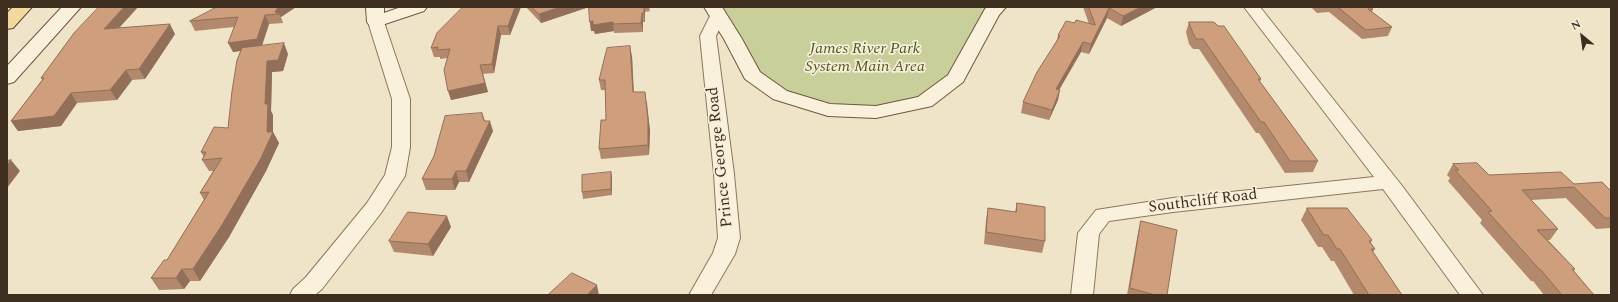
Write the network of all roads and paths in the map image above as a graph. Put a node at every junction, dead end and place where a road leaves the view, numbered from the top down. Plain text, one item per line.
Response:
1 (23, 7) edge
2 (72, 7) edge
3 (418, 7) edge
4 (997, 7) edge
5 (1252, 7) edge
6 (716, 11) edge
7 (376, 14) edge
8 (7, 24) edge
9 (7, 78) edge
10 (1388, 182) junction
11 (301, 295) edge
12 (700, 295) edge
13 (1082, 295) edge
14 (1472, 295) edge

1 - 8 main road
2 - 9 street
3 - 7 street
4 - 6 street
5 - 10 street
6 - 12 street, Prince George Road
7 - 11 street
10 - 13 street, Southcliff Road
10 - 14 street

